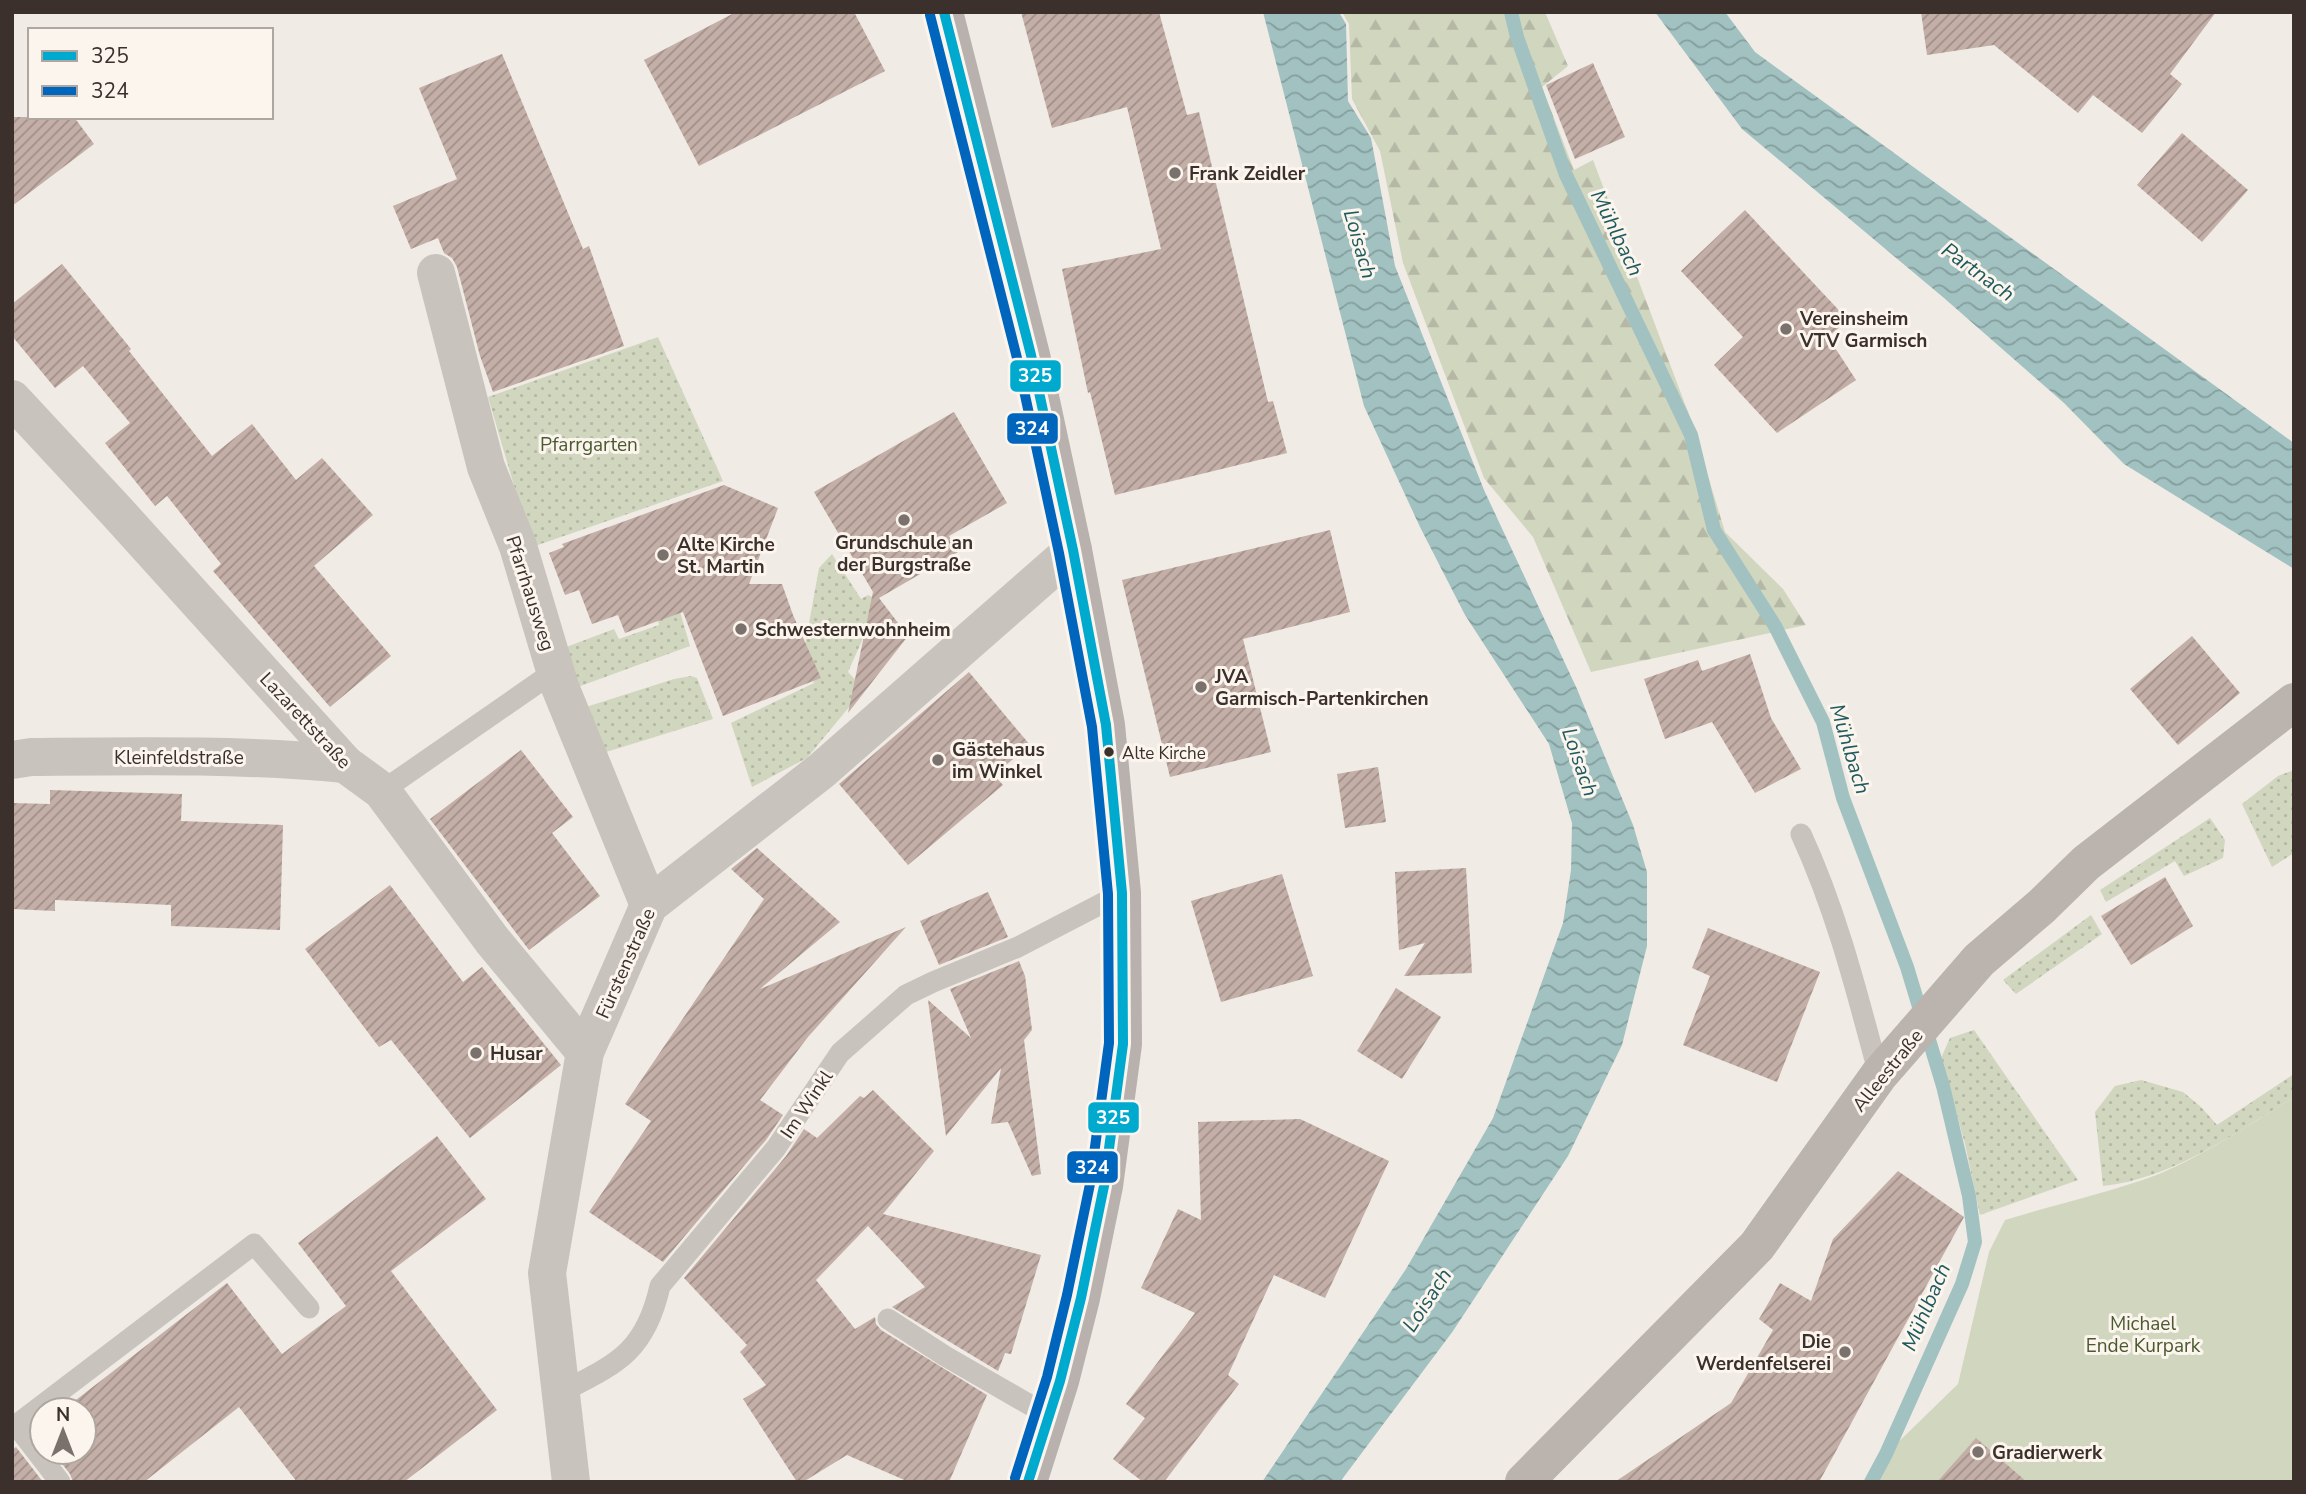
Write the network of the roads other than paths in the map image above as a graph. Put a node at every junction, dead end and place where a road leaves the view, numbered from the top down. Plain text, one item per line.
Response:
1 (944, 12) edge
2 (436, 273) dead end
3 (12, 399) edge
4 (1073, 550) junction
5 (555, 671) junction
6 (2294, 702) edge
7 (12, 760) edge
8 (345, 764) junction
9 (382, 791) junction
10 (1801, 834) dead end
11 (1122, 893) junction
12 (649, 905) junction
13 (585, 1052) junction
14 (1879, 1075) junction
15 (309, 1308) dead end
16 (888, 1319) dead end
17 (561, 1393) junction
18 (1049, 1416) junction
19 (569, 1481) edge
20 (60, 1482) edge
21 (1028, 1482) edge
22 (1524, 1482) edge

1 - 4 main road
2 - 5 street, Pfarrhausweg
3 - 8 street, Lazarettstraße
4 - 11 main road
4 - 12 street, Fürstenstraße
5 - 9 lane
5 - 12 street, Pfarrhausweg
6 - 14 street, Alleestraße
7 - 8 street, Kleinfeldstraße
8 - 9 street, Lazarettstraße
9 - 13 street, Lazarettstraße
10 - 14 lane
11 - 17 lane, Im Winkl
11 - 18 main road
12 - 13 street, Fürstenstraße
13 - 17 street, Fürstenstraße
14 - 22 street, Alleestraße
15 - 20 lane
16 - 18 lane
17 - 19 street, Fürstenstraße
18 - 21 main road

